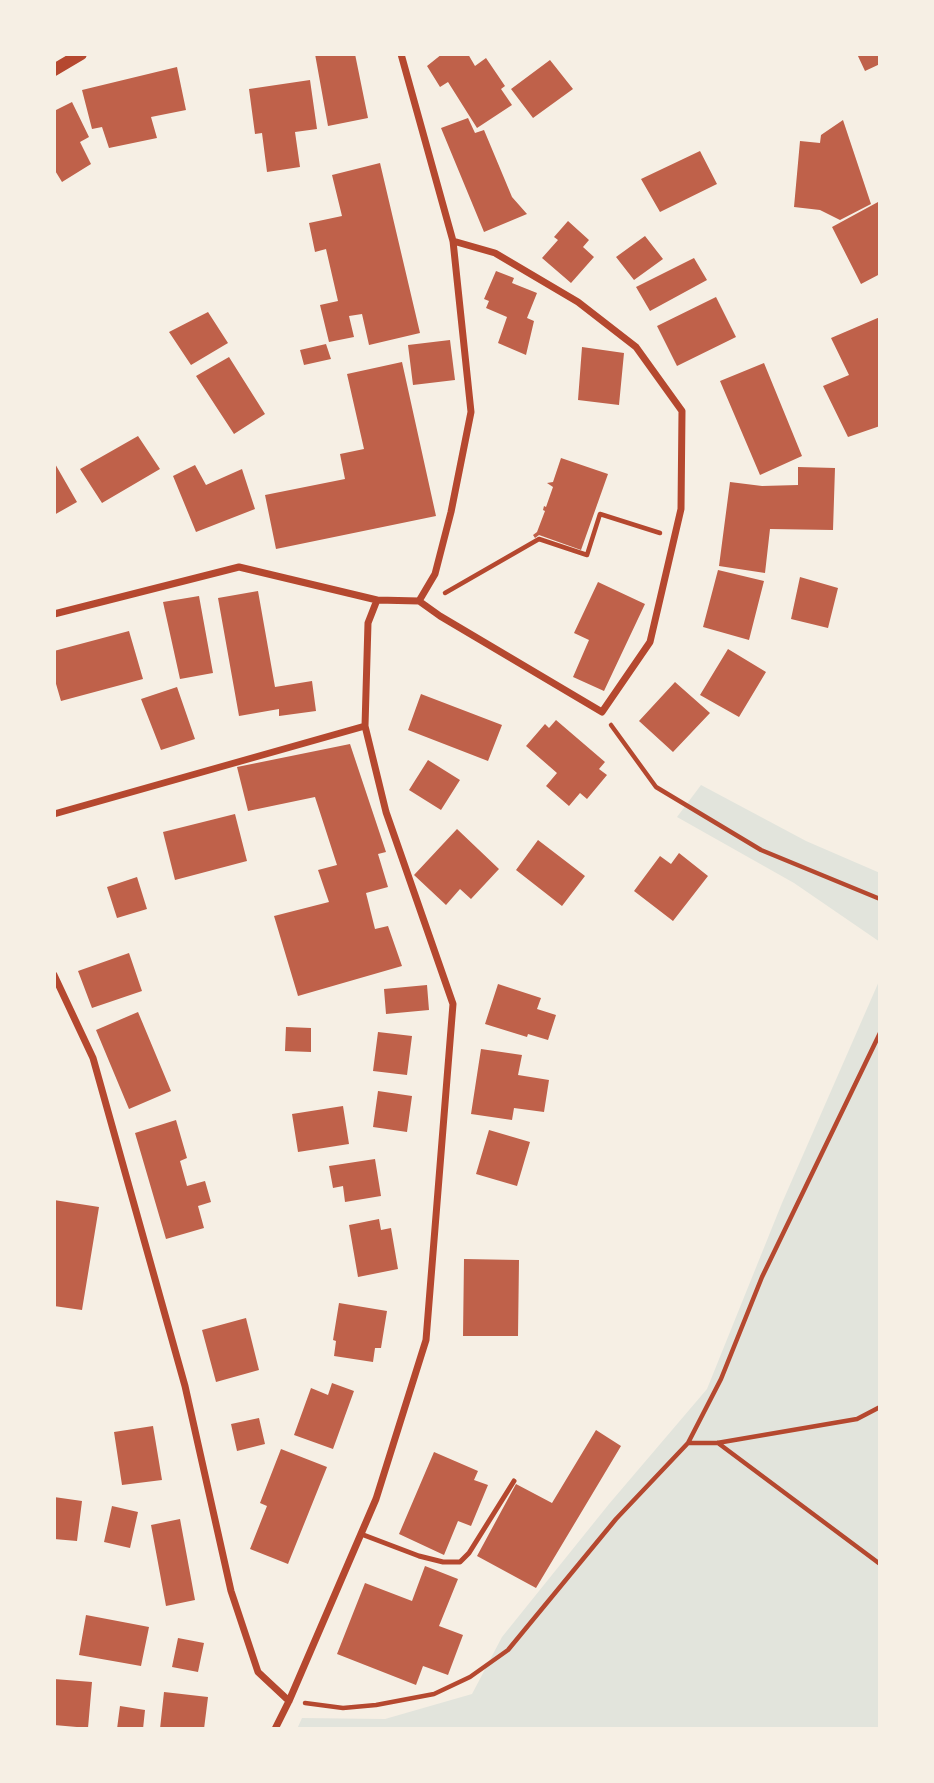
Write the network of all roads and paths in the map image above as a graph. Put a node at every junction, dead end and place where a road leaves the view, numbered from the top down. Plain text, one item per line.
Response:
1 (81, 54) edge
2 (401, 54) edge
3 (54, 70) edge
4 (453, 241) junction
5 (675, 538) junction
6 (377, 600) junction
7 (419, 601) junction
8 (433, 610) junction
9 (54, 614) edge
10 (602, 712) junction
11 (365, 726) junction
12 (54, 814) edge
13 (880, 899) edge
14 (54, 975) edge
15 (880, 1032) edge
16 (880, 1407) edge
17 (688, 1443) junction
18 (717, 1443) junction
19 (514, 1481) dead end
20 (361, 1534) junction
21 (880, 1564) edge
22 (289, 1701) junction
23 (275, 1729) edge

1 - 3 street
2 - 4 street
4 - 5 street
4 - 7 street
5 - 8 path
5 - 10 street
6 - 7 street
6 - 9 street
6 - 11 street
7 - 8 street
8 - 10 street
10 - 13 path
11 - 12 street
11 - 20 street
14 - 22 street
15 - 17 path
16 - 18 path
17 - 18 path
17 - 22 path
18 - 21 path
19 - 20 lane
20 - 22 street
22 - 23 street

